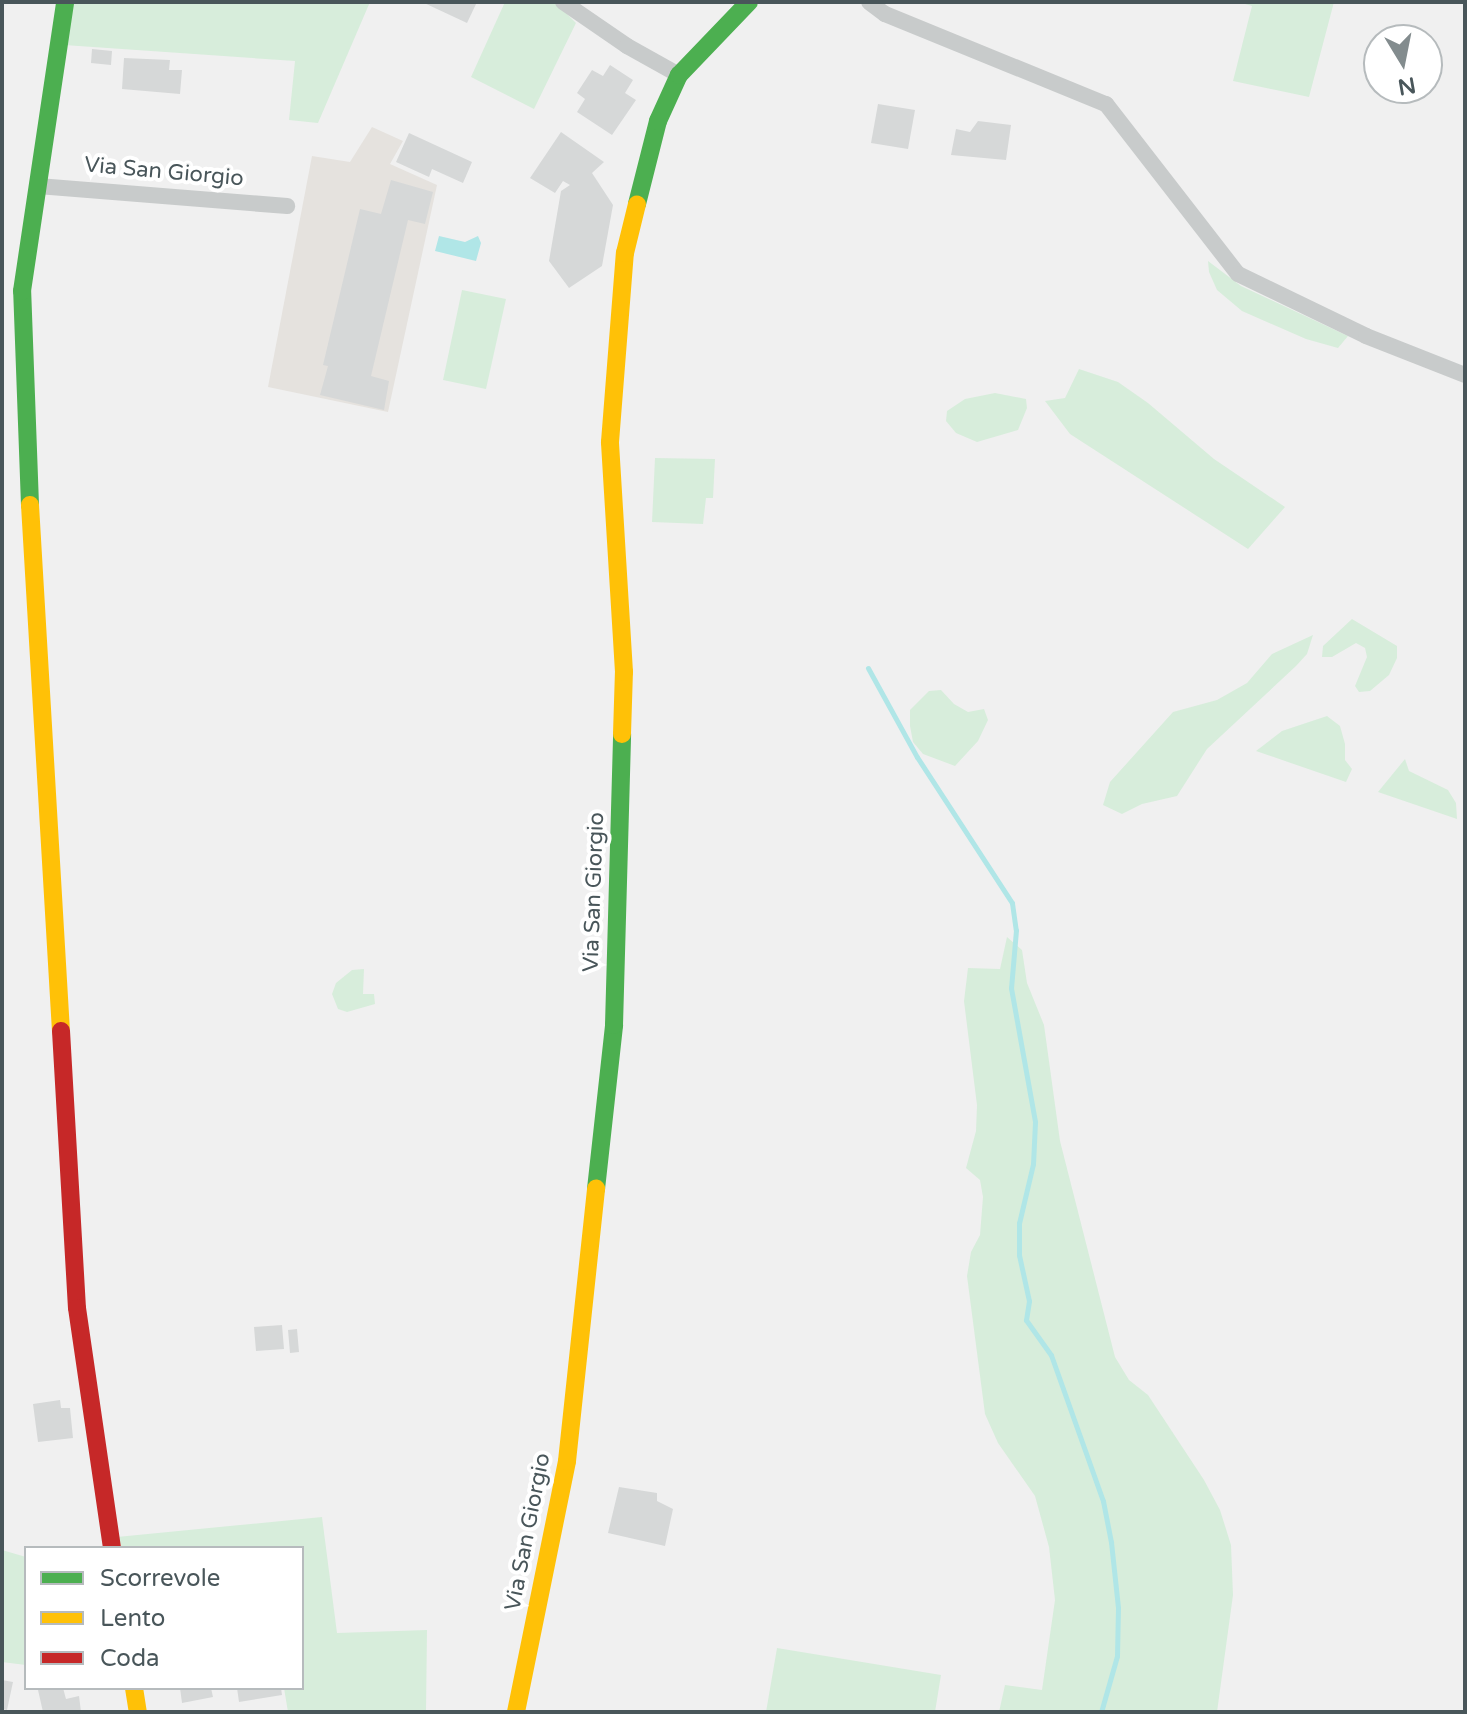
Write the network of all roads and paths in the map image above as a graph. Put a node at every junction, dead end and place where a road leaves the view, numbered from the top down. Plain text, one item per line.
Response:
1 (65, 2) edge
2 (563, 2) edge
3 (749, 2) edge
4 (869, 2) edge
5 (679, 75) junction
6 (38, 186) junction
7 (287, 206) dead end
8 (1465, 375) edge
9 (112, 1546) edge
10 (134, 1690) edge
11 (138, 1712) edge
12 (516, 1712) edge

1 - 6 street
2 - 5 street
3 - 5 street, Via San Giorgio
4 - 8 street
5 - 12 street, Via San Giorgio
6 - 7 street, Via San Giorgio
6 - 9 street
10 - 11 street

